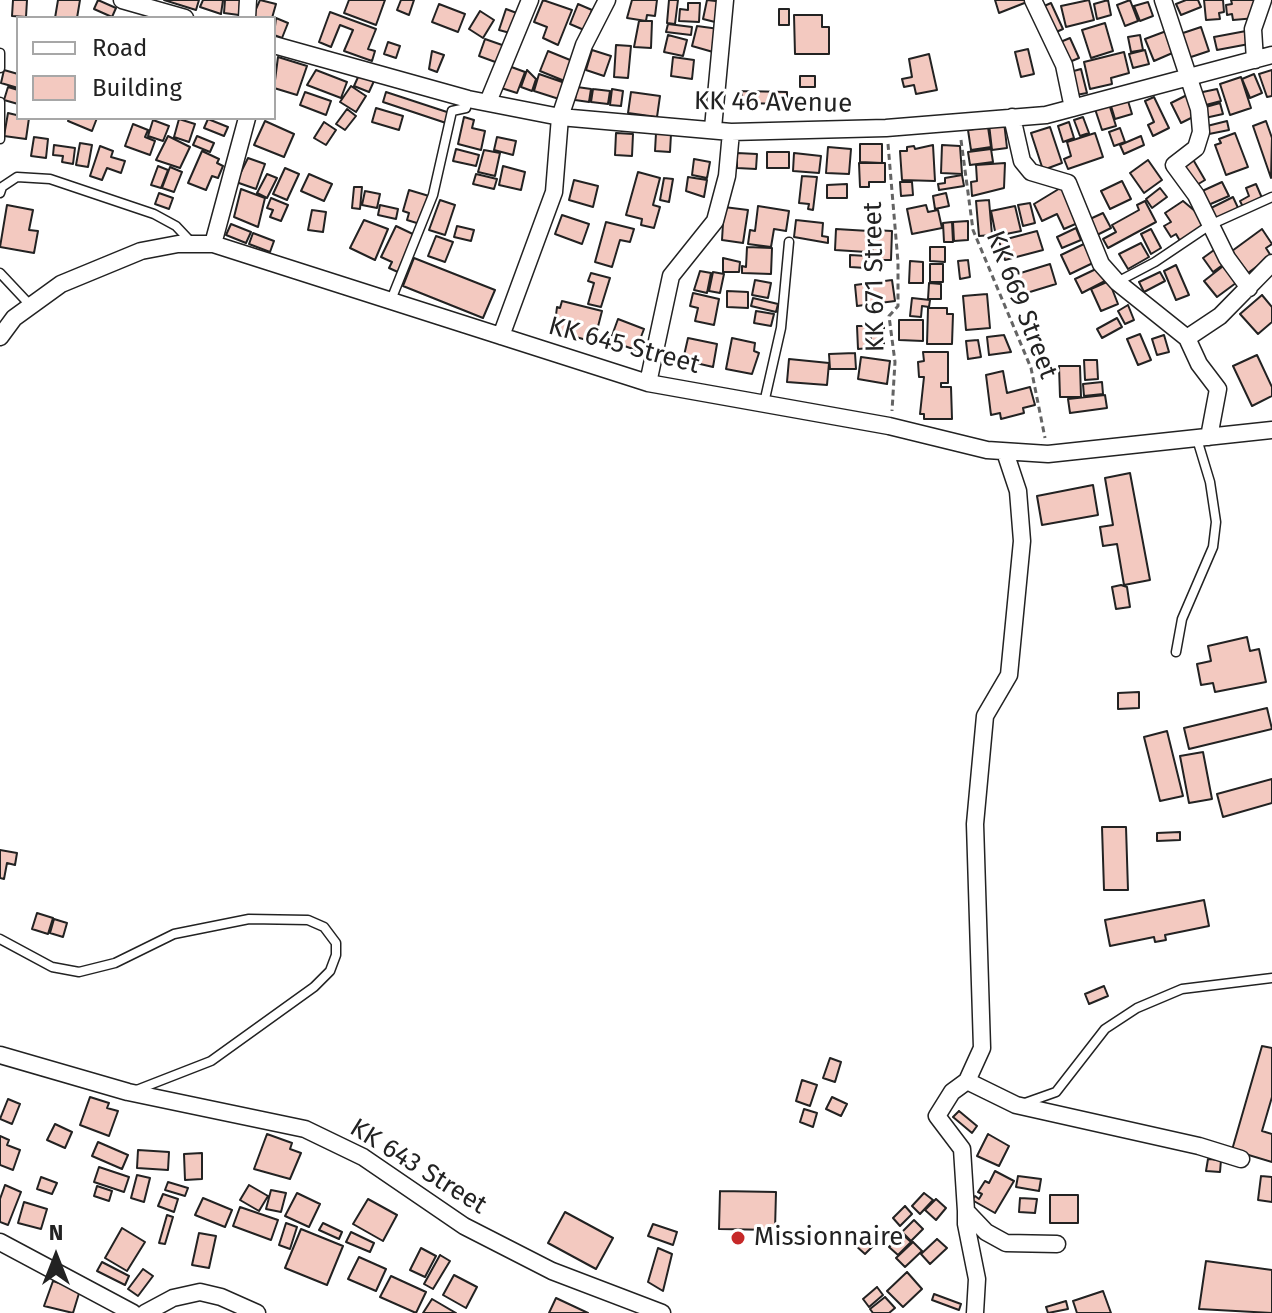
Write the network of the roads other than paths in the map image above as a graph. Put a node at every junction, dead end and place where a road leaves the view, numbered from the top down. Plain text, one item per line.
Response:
1 (122, 0) edge
2 (530, 0) edge
3 (607, 0) edge
4 (725, 0) edge
5 (1033, 0) edge
6 (1163, 0) edge
7 (1263, 0) edge
8 (178, 16) edge
9 (276, 46) edge
10 (0, 53) edge
11 (1272, 55) edge
12 (1255, 60) junction
13 (0, 68) edge
14 (1188, 78) junction
15 (468, 99) junction
16 (0, 102) edge
17 (488, 102) junction
18 (1073, 108) junction
19 (560, 117) junction
20 (1012, 117) junction
21 (246, 120) edge
22 (713, 128) junction
23 (731, 132) junction
24 (0, 139) edge
25 (0, 193) edge
26 (1272, 197) edge
27 (1210, 225) junction
28 (789, 242) dead end
29 (192, 244) junction
30 (213, 244) junction
31 (1272, 263) edge
32 (0, 273) edge
33 (1117, 282) junction
34 (1249, 288) junction
35 (391, 300) junction
36 (31, 306) junction
37 (501, 336) junction
38 (0, 337) edge
39 (1187, 338) junction
40 (648, 383) junction
41 (764, 404) junction
42 (1272, 430) edge
43 (1203, 438) junction
44 (1005, 452) junction
45 (1176, 652) dead end
46 (0, 939) edge
47 (1272, 978) edge
48 (0, 1055) edge
49 (967, 1081) junction
50 (128, 1092) junction
51 (1016, 1105) junction
52 (1241, 1159) dead end
53 (966, 1211) junction
54 (0, 1242) edge
55 (1057, 1244) dead end
56 (133, 1313) edge
57 (145, 1313) edge
58 (257, 1313) edge
59 (662, 1313) edge
60 (975, 1313) edge

1 - 8 street
2 - 17 street
3 - 19 street
4 - 22 street
5 - 18 street
6 - 14 street
7 - 12 street
9 - 15 street, KK 46 Avenue
10 - 13 lane
11 - 12 street, KK 46 Avenue
12 - 14 street, KK 46 Avenue
14 - 18 street, KK 46 Avenue
14 - 27 street
15 - 17 street, KK 46 Avenue
15 - 35 lane
16 - 24 lane
17 - 19 street, KK 46 Avenue
18 - 20 street, KK 46 Avenue
19 - 22 street, KK 46 Avenue
19 - 37 street
20 - 23 street, KK 46 Avenue
20 - 33 street
21 - 30 street
22 - 23 street, KK 46 Avenue
23 - 40 street
25 - 29 lane
26 - 27 lane
27 - 33 lane
27 - 34 street
28 - 41 lane
29 - 30 street, KK 645 Street
29 - 36 street, KK 645 Street
30 - 35 street, KK 645 Street
31 - 34 street
32 - 36 lane
33 - 39 street
34 - 39 street
35 - 37 street, KK 645 Street
36 - 38 street, KK 645 Street
37 - 40 street, KK 645 Street
39 - 43 street
40 - 41 street, KK 645 Street
41 - 44 street, KK 645 Street
42 - 43 street, KK 645 Street
43 - 44 street, KK 645 Street
43 - 45 lane
44 - 49 street
46 - 50 lane
47 - 51 lane
48 - 50 street, KK 643 Street
49 - 51 street
49 - 53 street
50 - 59 street, KK 643 Street
51 - 52 street
53 - 55 street
53 - 60 street
54 - 56 street
57 - 58 street

